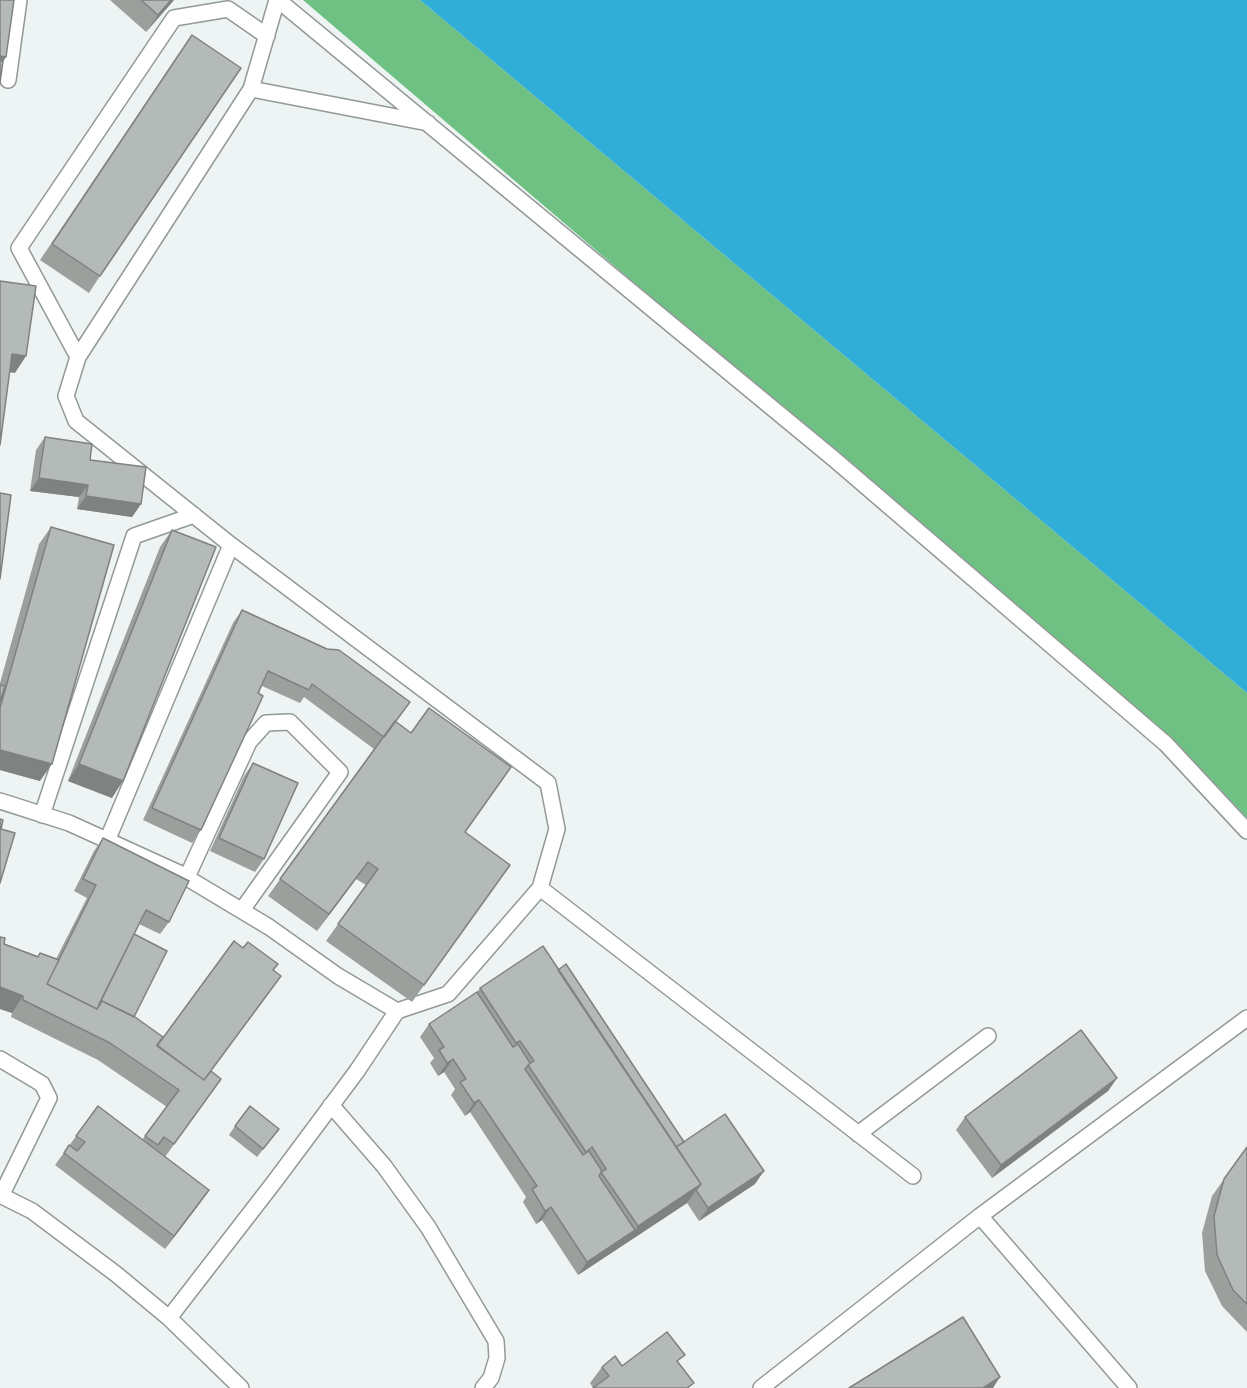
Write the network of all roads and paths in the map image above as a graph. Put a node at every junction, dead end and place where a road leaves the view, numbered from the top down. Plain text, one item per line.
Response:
1 (18, 0) edge
2 (278, 0) edge
3 (267, 36) junction
4 (8, 80) edge
5 (251, 89) junction
6 (431, 124) junction
7 (78, 357) junction
8 (194, 515) junction
9 (231, 545) junction
10 (0, 801) edge
11 (42, 815) junction
12 (1247, 831) edge
13 (107, 841) junction
14 (186, 877) junction
15 (540, 888) junction
16 (242, 910) junction
17 (397, 1011) junction
18 (1247, 1018) edge
19 (988, 1036) dead end
20 (0, 1059) edge
21 (331, 1105) junction
22 (858, 1134) junction
23 (912, 1176) dead end
24 (1, 1195) edge
25 (980, 1216) junction
26 (169, 1318) junction
27 (241, 1388) edge
28 (483, 1388) edge
29 (761, 1388) edge
30 (1129, 1388) edge

1 - 4 lane
2 - 3 lane
2 - 6 lane
3 - 5 lane
3 - 7 lane
5 - 6 lane
5 - 7 lane
6 - 12 lane
7 - 8 lane
8 - 9 lane
8 - 11 lane
9 - 13 lane
9 - 15 lane
10 - 11 lane
11 - 13 lane
13 - 14 lane
14 - 16 lane
14 - 16 lane
15 - 17 lane
15 - 22 lane
16 - 17 lane
17 - 21 lane
18 - 25 lane
19 - 22 lane
20 - 24 lane
21 - 26 lane
21 - 28 lane
22 - 23 lane
24 - 26 lane
25 - 29 lane
25 - 30 lane
26 - 27 lane

